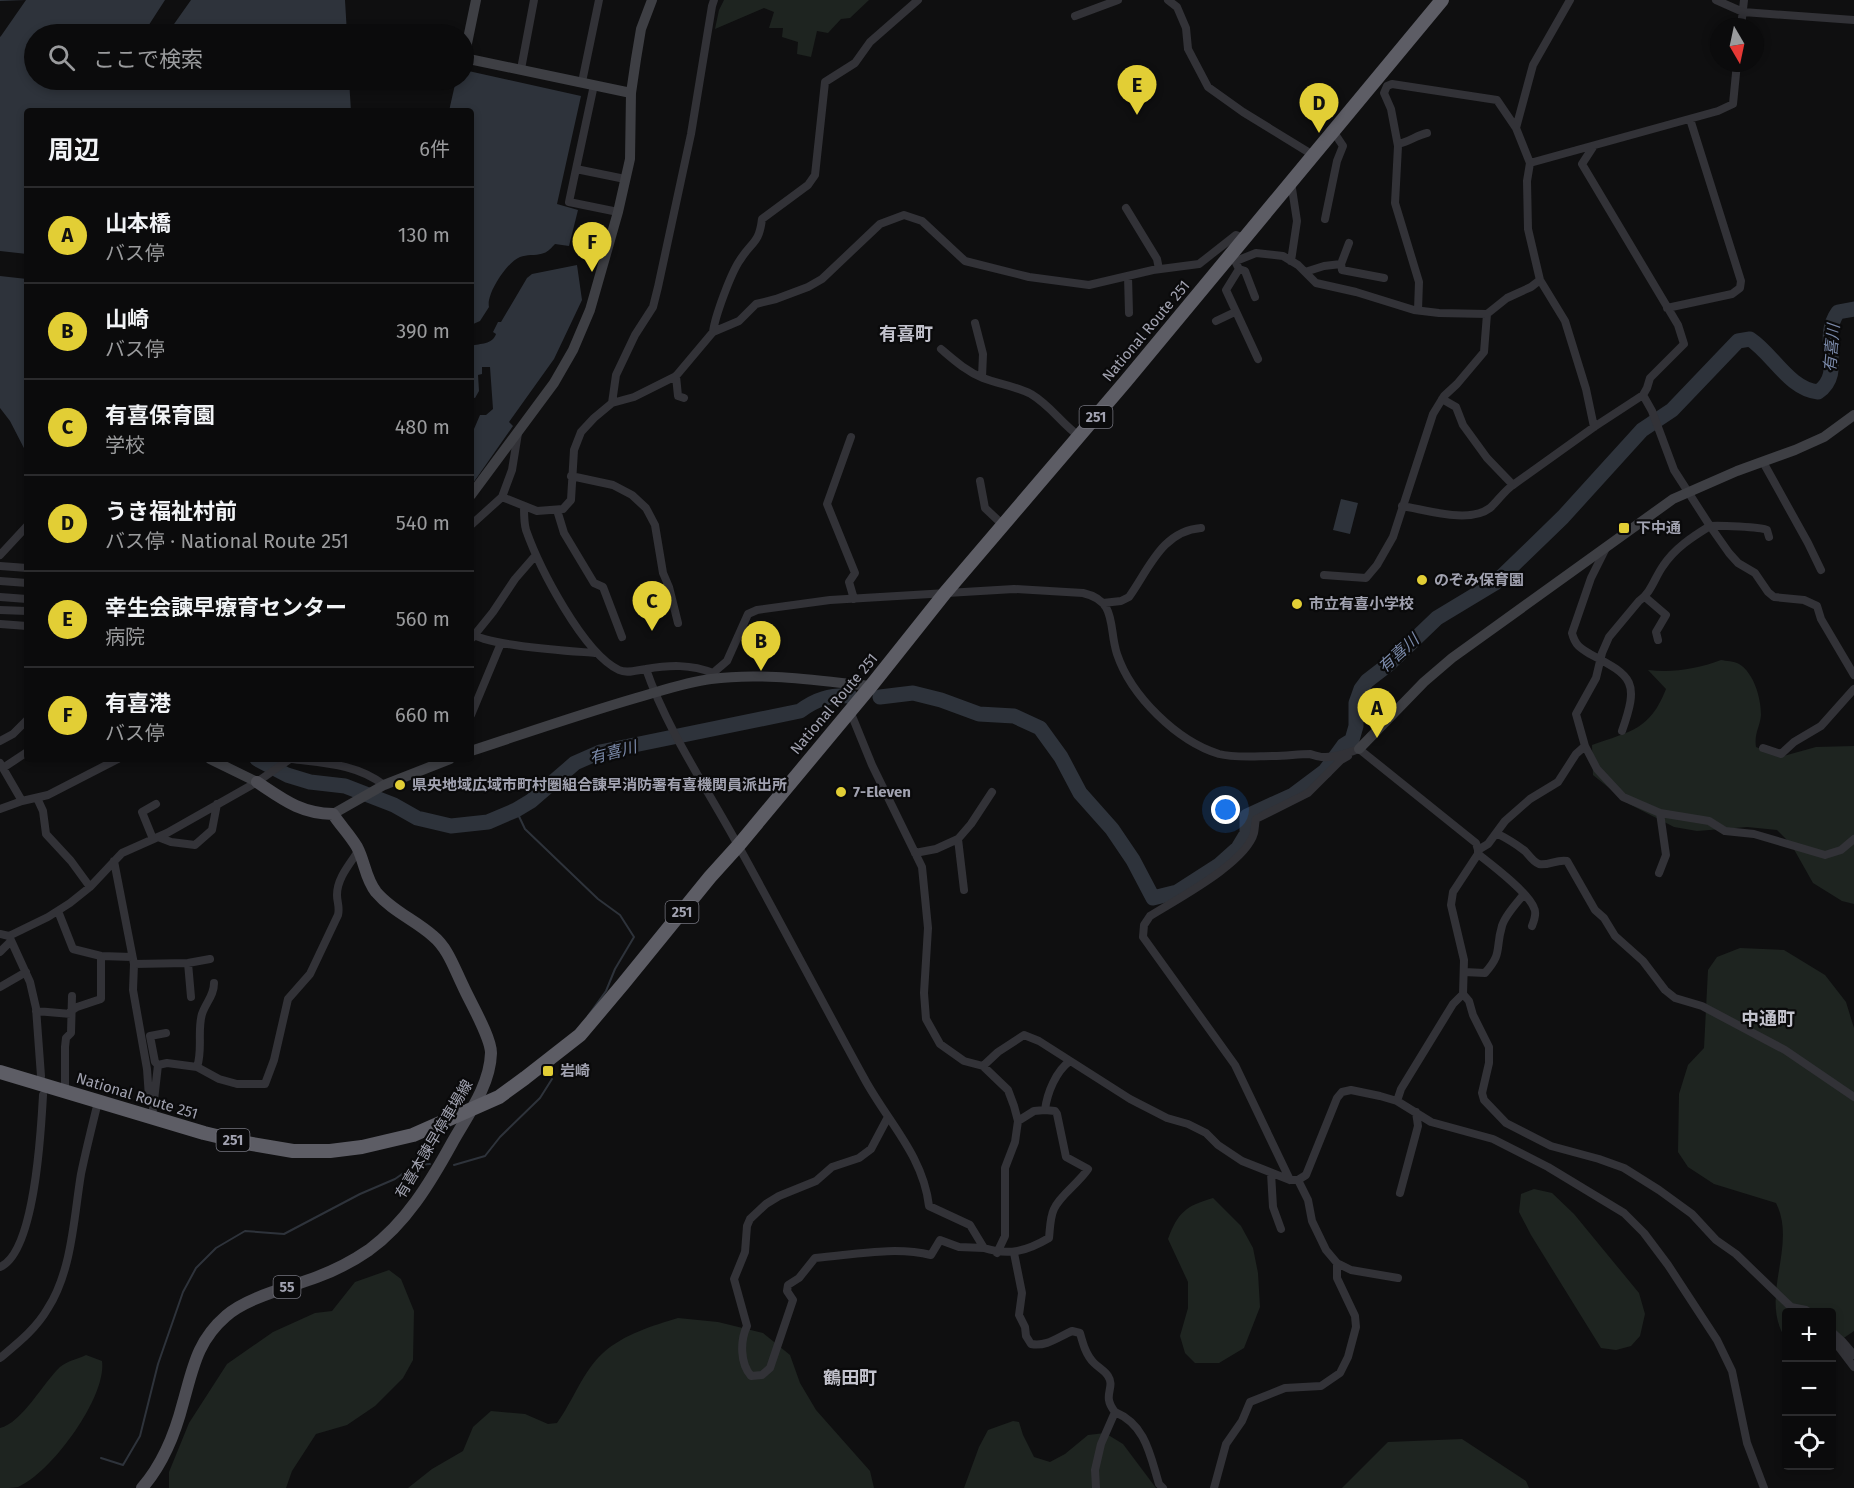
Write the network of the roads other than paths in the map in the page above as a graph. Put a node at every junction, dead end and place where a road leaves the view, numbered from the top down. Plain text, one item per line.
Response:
1 (476, 0) edge
2 (534, 0) edge
3 (599, 0) edge
4 (652, 0) edge
5 (714, 0) edge
6 (918, 0) edge
7 (1118, 0) edge
8 (1442, 0) edge
9 (1570, 0) edge
10 (1716, 0) edge
11 (1744, 0) edge
12 (1174, 2) edge
13 (1743, 12) junction
14 (1075, 16) dead end
15 (1742, 18) edge
16 (1854, 20) edge
17 (471, 24) edge
18 (474, 60) edge
19 (521, 69) junction
20 (1736, 72) edge
21 (582, 82) junction
22 (594, 85) junction
23 (631, 93) junction
24 (1690, 118) junction
25 (1516, 128) junction
26 (1333, 131) junction
27 (1427, 132) dead end
28 (1398, 144) junction
29 (1593, 147) junction
30 (1313, 155) junction
31 (1530, 163) junction
32 (576, 169) junction
33 (625, 179) junction
34 (1291, 182) junction
35 (1126, 208) dead end
36 (618, 212) junction
37 (1325, 219) dead end
38 (1244, 238) junction
39 (1349, 243) dead end
40 (1291, 261) junction
41 (1235, 262) junction
42 (1341, 264) junction
43 (1159, 269) junction
44 (1305, 272) junction
45 (1128, 276) junction
46 (1384, 278) dead end
47 (1540, 280) junction
48 (1255, 297) dead end
49 (1667, 308) junction
50 (1418, 310) junction
51 (1235, 312) junction
52 (1129, 313) dead end
53 (1487, 314) junction
54 (1216, 321) dead end
55 (975, 323) dead end
56 (713, 332) junction
57 (941, 349) dead end
58 (1258, 359) dead end
59 (676, 376) junction
60 (981, 377) junction
61 (1643, 395) junction
62 (684, 398) dead end
63 (1442, 399) junction
64 (612, 404) junction
65 (1854, 415) edge
66 (1594, 427) junction
67 (518, 432) junction
68 (1079, 436) junction
69 (851, 437) dead end
70 (1763, 462) junction
71 (571, 476) junction
72 (980, 481) dead end
73 (1513, 485) junction
74 (474, 491) edge
75 (1688, 492) junction
76 (502, 497) junction
77 (1402, 506) junction
78 (524, 507) junction
79 (557, 510) junction
80 (474, 522) edge
81 (1003, 525) junction
82 (1710, 526) junction
83 (1201, 528) dead end
84 (24, 529) edge
85 (1769, 537) dead end
86 (1605, 550) junction
87 (0, 555) edge
88 (535, 556) junction
89 (0, 566) edge
90 (24, 568) edge
91 (1821, 570) dead end
92 (1324, 574) dead end
93 (0, 581) edge
94 (24, 583) edge
95 (945, 593) junction
96 (0, 597) edge
97 (1645, 597) junction
98 (24, 598) edge
99 (855, 599) junction
100 (1103, 603) junction
101 (0, 610) edge
102 (24, 611) edge
103 (678, 623) dead end
104 (0, 624) edge
105 (24, 626) edge
106 (474, 633) edge
107 (474, 636) edge
108 (622, 637) dead end
109 (1658, 640) dead end
110 (501, 643) junction
111 (595, 653) junction
112 (1600, 659) junction
113 (646, 669) junction
114 (713, 675) junction
115 (1854, 675) edge
116 (871, 686) junction
117 (1854, 689) edge
118 (654, 693) junction
119 (474, 708) edge
120 (850, 711) junction
121 (24, 723) edge
122 (1622, 731) dead end
123 (0, 741) edge
124 (1585, 746) junction
125 (1763, 748) dead end
126 (1359, 749) junction
127 (474, 750) edge
128 (24, 754) edge
129 (112, 762) edge
130 (216, 762) edge
131 (287, 762) edge
132 (308, 762) edge
133 (442, 762) edge
134 (2, 766) edge
135 (257, 782) junction
136 (380, 787) junction
137 (992, 792) dead end
138 (37, 798) junction
139 (22, 801) junction
140 (156, 804) dead end
141 (217, 804) junction
142 (0, 809) edge
143 (1660, 813) junction
144 (333, 814) junction
145 (1496, 833) junction
146 (155, 838) junction
147 (958, 839) junction
148 (1854, 839) edge
149 (738, 846) junction
150 (359, 850) junction
151 (1478, 852) junction
152 (915, 853) junction
153 (114, 861) junction
154 (1659, 873) dead end
155 (90, 887) junction
156 (964, 891) dead end
157 (1524, 894) junction
158 (58, 911) junction
159 (1532, 926) dead end
160 (7, 937) edge
161 (0, 952) edge
162 (101, 956) junction
163 (210, 959) dead end
164 (133, 960) junction
165 (188, 963) junction
166 (26, 972) junction
167 (1464, 972) junction
168 (214, 983) dead end
169 (0, 987) edge
170 (1463, 994) junction
171 (72, 996) dead end
172 (191, 997) dead end
173 (36, 1011) junction
174 (71, 1013) junction
175 (166, 1033) dead end
176 (1070, 1062) junction
177 (159, 1065) junction
178 (983, 1066) junction
179 (197, 1067) junction
180 (0, 1072) edge
181 (41, 1076) dead end
182 (65, 1092) junction
183 (43, 1095) dead end
184 (1854, 1097) edge
185 (98, 1101) junction
186 (1397, 1101) junction
187 (1045, 1110) junction
188 (152, 1111) junction
189 (469, 1111) junction
190 (1416, 1112) junction
191 (888, 1117) junction
192 (1017, 1120) junction
193 (1270, 1173) junction
194 (1294, 1180) junction
195 (1400, 1193) dead end
196 (1281, 1229) dead end
197 (984, 1248) junction
198 (997, 1253) junction
199 (1014, 1253) junction
200 (1337, 1263) junction
201 (0, 1267) edge
202 (1398, 1278) dead end
203 (1796, 1308) edge
204 (1836, 1336) edge
205 (1836, 1343) edge
206 (0, 1345) edge
207 (8, 1351) junction
208 (1854, 1355) edge
209 (0, 1358) edge
210 (1854, 1367) edge
211 (1115, 1412) junction
212 (142, 1488) edge
213 (1096, 1488) edge
214 (1162, 1488) edge
215 (1214, 1488) edge
216 (1764, 1488) edge

1 - 17 street
2 - 19 street
3 - 21 street
4 - 23 street
5 - 64 street
6 - 56 street
7 - 14 street
8 - 26 highway, National Route 251 / 251
9 - 25 street
10 - 13 street
11 - 13 street
12 - 30 street
13 - 15 street
13 - 16 street
18 - 19 street
19 - 21 street
20 - 24 street
21 - 22 street
22 - 23 street
22 - 32 street
23 - 33 street
24 - 29 street
24 - 49 street
25 - 28 street
25 - 31 street
26 - 30 highway, National Route 251 / 251
26 - 37 street
27 - 28 street
28 - 50 street
29 - 31 street
29 - 49 street
30 - 34 highway, National Route 251 / 251
31 - 47 street
32 - 33 street
32 - 36 street
33 - 36 street
34 - 38 highway, National Route 251 / 251
34 - 40 street
35 - 43 street
36 - 67 street
38 - 41 highway, National Route 251 / 251
38 - 43 street
39 - 42 street
40 - 41 street
40 - 44 street
41 - 48 street
41 - 51 street
41 - 68 highway, National Route 251 / 251
42 - 44 street
42 - 46 street
43 - 45 street
44 - 50 street
45 - 52 street
45 - 56 street
47 - 53 street
47 - 66 street
49 - 61 street
50 - 53 street
51 - 54 street
51 - 58 street
53 - 63 street
55 - 60 street
56 - 59 street
57 - 60 street
59 - 62 street
59 - 64 street
60 - 68 street
61 - 66 street
61 - 75 street
63 - 73 street
63 - 77 street
64 - 71 street
65 - 70 street
66 - 73 street
67 - 74 street
67 - 76 street
68 - 81 highway, National Route 251 / 251
69 - 99 street
70 - 75 street
70 - 91 street
71 - 79 street
71 - 103 street
72 - 81 street
73 - 77 street
75 - 82 street
75 - 86 street
76 - 78 street
76 - 80 street
77 - 92 street
78 - 79 street
78 - 88 street
79 - 108 street
81 - 95 highway, National Route 251 / 251
82 - 85 street
82 - 97 street
82 - 115 street
83 - 100 street
84 - 87 street
86 - 112 street
86 - 126 street
88 - 106 street
88 - 111 street
89 - 90 street
93 - 94 street
95 - 99 street
95 - 100 street
95 - 116 highway, National Route 251 / 251
96 - 98 street
97 - 109 street
97 - 112 street
99 - 114 street
100 - 126 street
101 - 102 street
104 - 105 street
107 - 110 street
110 - 111 street
110 - 119 street
111 - 113 street
112 - 122 street
112 - 124 street
113 - 114 street
113 - 118 street
114 - 116 street
114 - 118 street
116 - 120 highway, National Route 251 / 251
117 - 125 street
118 - 127 street
118 - 149 street
120 - 149 highway, National Route 251 / 251
120 - 152 street
121 - 123 street
124 - 143 street
124 - 145 street
126 - 151 street
126 - 194 street
128 - 134 street
129 - 138 street
130 - 135 street
131 - 135 street
132 - 136 street
133 - 136 street
134 - 139 street
135 - 141 street
135 - 144 main road
136 - 144 street
137 - 147 street
138 - 139 street
138 - 155 street
139 - 142 street
140 - 146 street
141 - 146 street
141 - 146 street
143 - 148 street
143 - 154 street
144 - 150 main road, 有喜本諫早停車場線 / 55
145 - 151 street
145 - 184 street
146 - 153 street
147 - 152 street
147 - 156 street
149 - 189 highway, National Route 251 / 251
149 - 191 street
150 - 179 street
150 - 189 main road, 有喜本諫早停車場線 / 55
151 - 157 street
151 - 167 street
152 - 178 street
153 - 155 street
153 - 164 street
155 - 158 street
157 - 159 street
157 - 167 street
158 - 160 street
158 - 162 street
160 - 161 street
160 - 166 street
162 - 164 street
162 - 174 street
163 - 165 street
164 - 165 street
164 - 188 street
165 - 172 street
166 - 169 street
166 - 173 street
167 - 170 street
168 - 179 street
170 - 186 street
170 - 203 street
171 - 174 street
173 - 174 street
173 - 181 street
174 - 182 street
175 - 177 street
176 - 178 street
176 - 187 street
176 - 193 street
177 - 179 street
177 - 188 street
178 - 192 street
180 - 182 highway, National Route 251 / 251
182 - 185 highway, National Route 251 / 251
183 - 201 street
185 - 188 highway, National Route 251 / 251
185 - 207 street
186 - 190 street
186 - 194 street
187 - 192 street
187 - 199 street
188 - 189 highway, National Route 251 / 251
189 - 212 main road, 有喜本諫早停車場線 / 55
190 - 195 street
190 - 216 street
191 - 197 street
191 - 197 street
192 - 198 street
193 - 194 street
193 - 196 street
194 - 200 street
197 - 198 street
198 - 199 street
199 - 211 street
200 - 202 street
200 - 215 street
204 - 208 street
205 - 210 street
206 - 207 street
207 - 209 street
211 - 213 street
211 - 214 street

